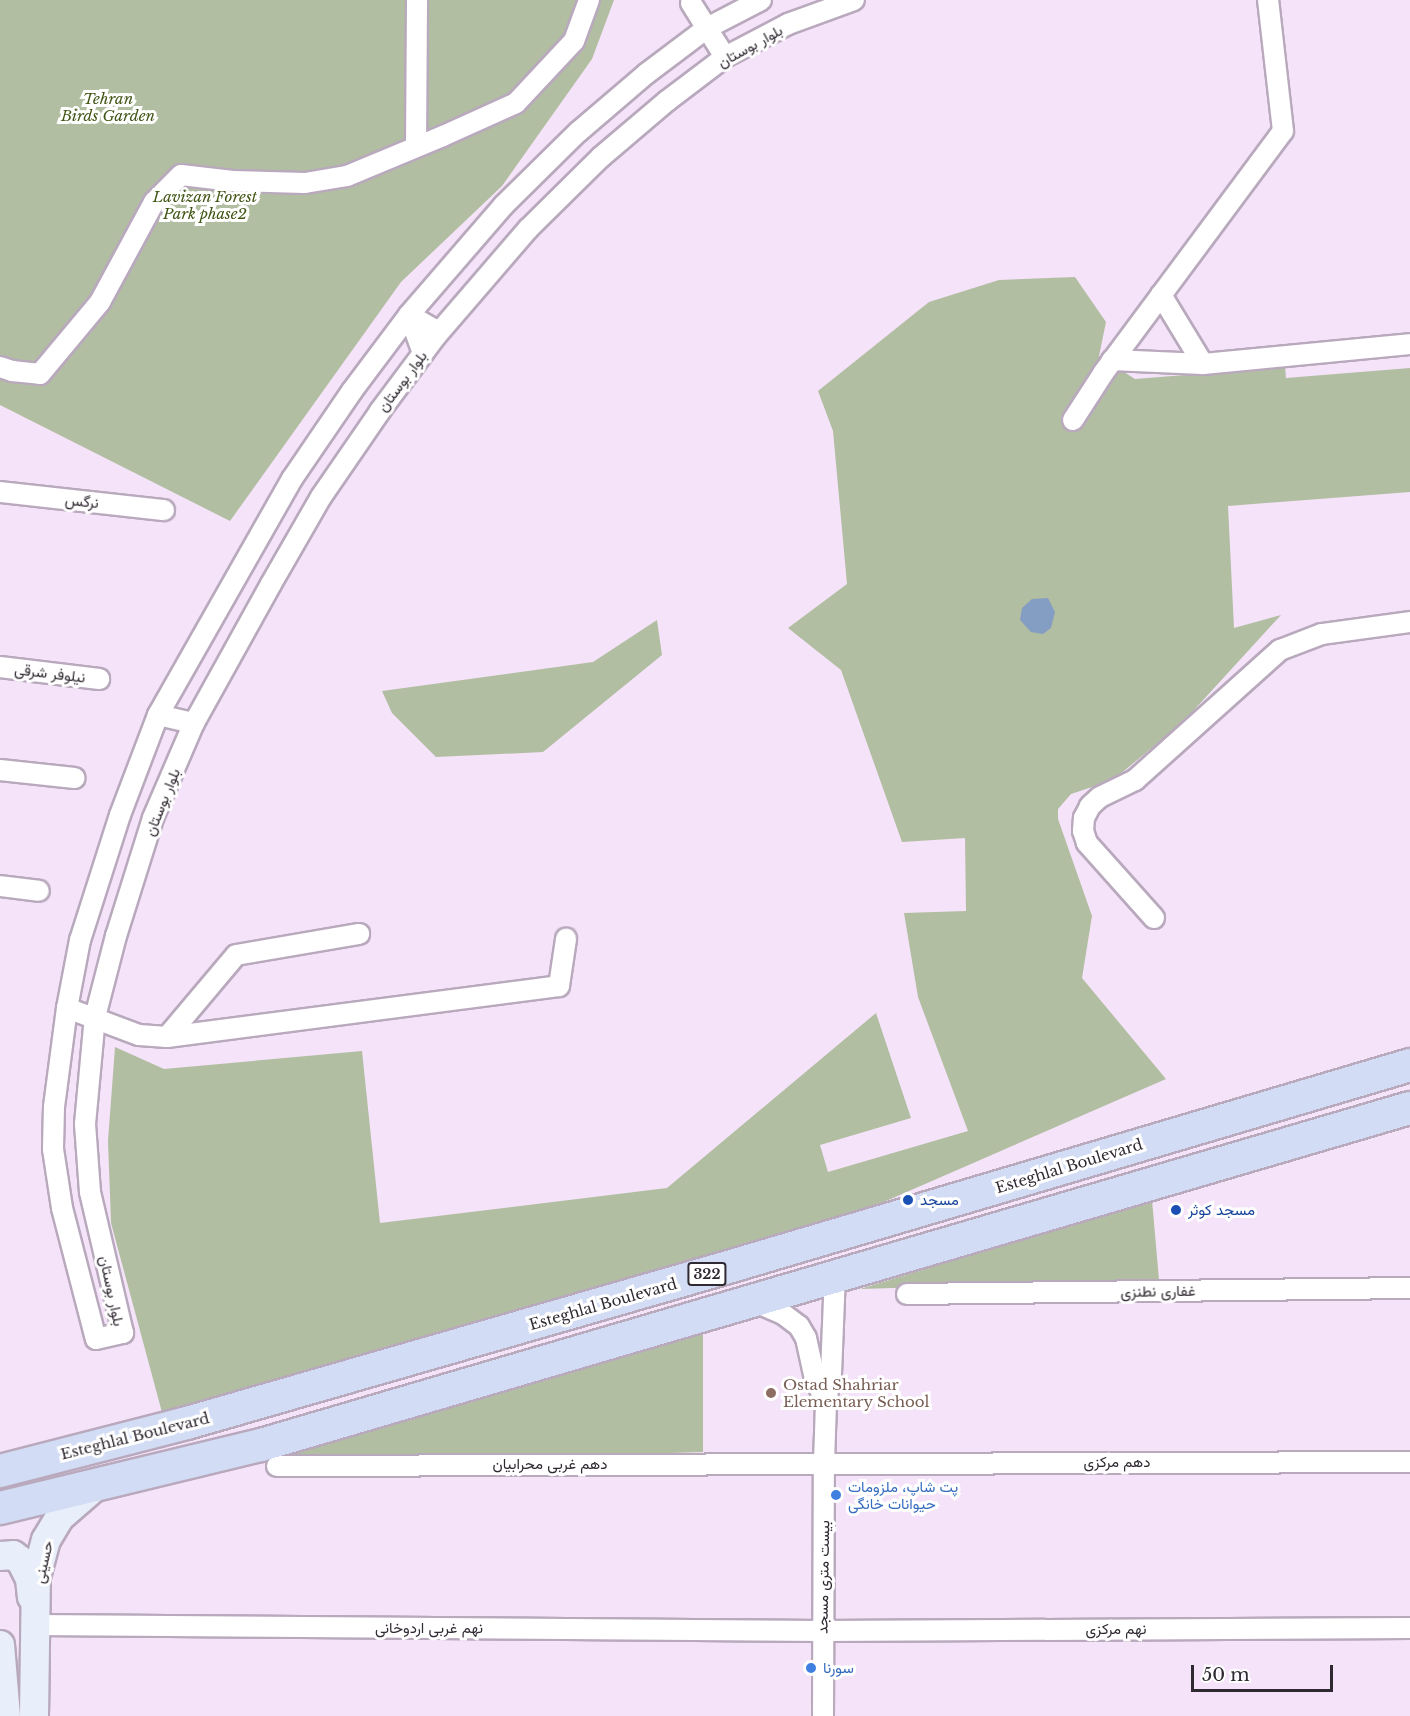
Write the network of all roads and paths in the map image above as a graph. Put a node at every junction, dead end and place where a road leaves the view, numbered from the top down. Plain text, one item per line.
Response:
1 (417, 0) edge
2 (589, 0) edge
3 (761, 0) edge
4 (854, 0) edge
5 (1268, 0) edge
6 (692, 1) edge
7 (707, 28) junction
8 (725, 57) junction
9 (416, 147) junction
10 (1161, 295) junction
11 (409, 315) junction
12 (439, 332) junction
13 (1410, 344) edge
14 (423, 353) junction
15 (1113, 360) junction
16 (1203, 364) junction
17 (0, 367) edge
18 (1072, 420) dead end
19 (0, 492) edge
20 (164, 510) dead end
21 (1410, 622) edge
22 (0, 667) edge
23 (99, 679) dead end
24 (158, 715) junction
25 (194, 723) junction
26 (0, 770) edge
27 (75, 778) dead end
28 (0, 886) edge
29 (39, 891) dead end
30 (1154, 918) dead end
31 (359, 933) dead end
32 (566, 939) dead end
33 (66, 1008) junction
34 (95, 1017) junction
35 (167, 1037) junction
36 (1410, 1065) edge
37 (1410, 1108) edge
38 (53, 1149) junction
39 (87, 1150) junction
40 (835, 1276) junction
41 (1410, 1288) edge
42 (907, 1294) dead end
43 (755, 1302) junction
44 (826, 1402) junction
45 (1410, 1462) edge
46 (824, 1463) junction
47 (277, 1466) dead end
48 (0, 1470) edge
49 (98, 1484) junction
50 (0, 1508) edge
51 (0, 1556) edge
52 (35, 1625) junction
53 (1410, 1628) edge
54 (822, 1631) junction
55 (0, 1645) edge
56 (6, 1716) edge
57 (34, 1716) edge
58 (823, 1716) edge

1 - 9 street
2 - 9 street
3 - 7 street, بلوار بوستان
4 - 8 street, بلوار بوستان
5 - 10 street
6 - 7 street
7 - 8 street
7 - 11 street, بلوار بوستان
8 - 12 street, بلوار بوستان
9 - 17 street
10 - 15 street
10 - 16 street
11 - 12 street
11 - 14 street
11 - 24 street, بلوار بوستان
12 - 14 street, بلوار بوستان
13 - 16 street
14 - 25 street, بلوار بوستان
15 - 16 street
15 - 18 street
19 - 20 street, نرگس
21 - 30 street
22 - 23 street, نیلوفر شرقی
24 - 25 street
24 - 33 street, بلوار بوستان
25 - 34 street, بلوار بوستان
26 - 27 street
28 - 29 street
31 - 35 street
32 - 35 street
33 - 34 street
33 - 38 street, بلوار بوستان
34 - 35 street
34 - 39 street, بلوار بوستان
36 - 48 main road, Esteghlal Boulevard / 322
37 - 40 main road
38 - 39 street
38 - 39 street, بلوار بوستان
40 - 43 main road
40 - 44 street, بیست متری مسجد
41 - 42 street, غفاری نطنزی
43 - 44 street, بیست متری مسجد
43 - 49 main road
44 - 46 street, بیست متری مسجد
45 - 46 street, دهم مرکزی
46 - 47 street, دهم غربی محرابیان
46 - 54 street, بیست متری مسجد
49 - 50 main road
49 - 52 main road, حسینی
51 - 52 main road
52 - 54 street, نهم غربی اردوخانی
52 - 57 main road
53 - 54 street, نهم مرکزی
54 - 58 street, بیست متری مسجد
55 - 56 main road

